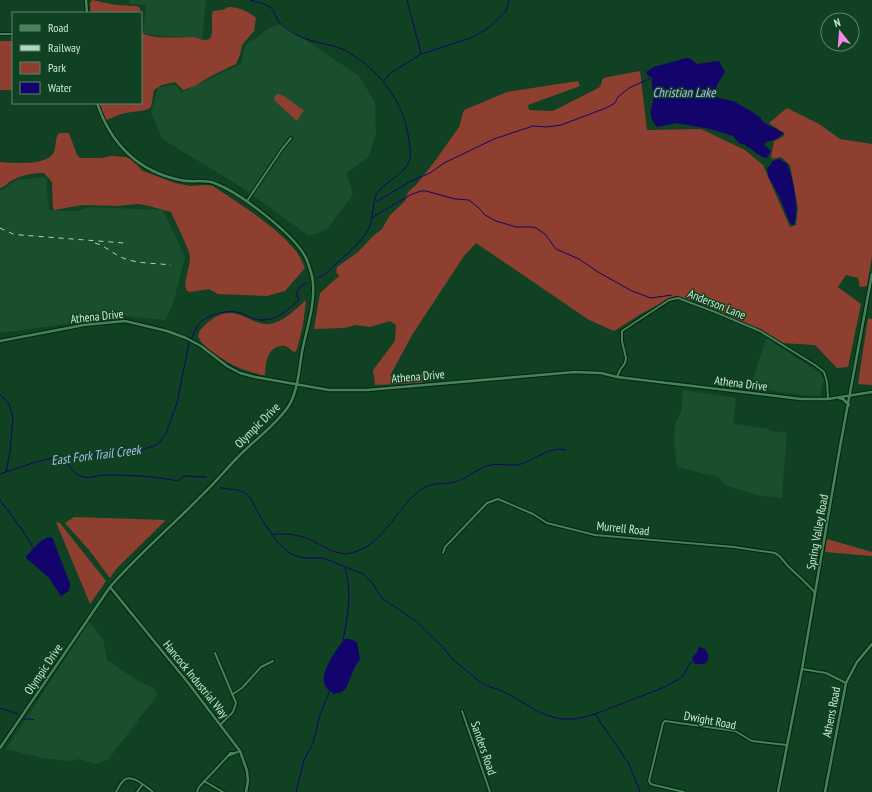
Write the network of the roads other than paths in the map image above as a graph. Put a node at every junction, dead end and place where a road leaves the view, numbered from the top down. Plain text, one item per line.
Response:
1 (86, 0) edge
2 (87, 12) edge
3 (0, 34) edge
4 (12, 34) edge
5 (97, 104) edge
6 (291, 138) dead end
7 (247, 201) junction
8 (872, 274) edge
9 (0, 341) edge
10 (617, 377) junction
11 (296, 384) junction
12 (852, 384) junction
13 (872, 392) edge
14 (859, 393) junction
15 (850, 395) junction
16 (837, 397) junction
17 (828, 399) junction
18 (848, 405) junction
19 (443, 553) dead end
20 (110, 587) junction
21 (815, 593) junction
22 (872, 644) edge
23 (215, 653) dead end
24 (273, 661) dead end
25 (802, 669) junction
26 (846, 683) junction
27 (232, 694) junction
28 (462, 711) dead end
29 (221, 724) junction
30 (788, 745) junction
31 (0, 748) edge
32 (240, 751) junction
33 (204, 781) junction
34 (142, 785) junction
35 (116, 792) edge
36 (137, 792) edge
37 (154, 792) edge
38 (197, 792) edge
39 (223, 792) edge
40 (246, 792) edge
41 (490, 792) edge
42 (684, 792) edge
43 (778, 792) edge
44 (824, 792) edge

1 - 2 street
3 - 4 street
5 - 7 street, Olympic Drive
6 - 7 street
7 - 11 street, Olympic Drive
8 - 12 street, Spring Valley Road
9 - 11 street, Athena Drive
10 - 11 street, Athena Drive
10 - 17 street, Athena Drive
10 - 17 street, Anderson Lane
11 - 20 street, Olympic Drive
12 - 14 street
12 - 15 street, Spring Valley Road
13 - 14 street, Athena Drive
14 - 15 street, Athena Drive
15 - 16 street, Athena Drive
15 - 18 street, Spring Valley Road
16 - 17 street, Athena Drive
16 - 18 street
18 - 21 street, Spring Valley Road
19 - 21 street, Murrell Road
20 - 29 street, Hancock Industrial Way
20 - 31 street, Olympic Drive
21 - 25 street, Spring Valley Road
22 - 26 street, Athens Road
23 - 27 street
24 - 27 street
25 - 26 street
25 - 30 street, Spring Valley Road
26 - 44 street, Athens Road
27 - 29 street
28 - 41 street, Sanders Road
29 - 32 street, Hancock Industrial Way
30 - 42 street, Dwight Road
30 - 43 street, Spring Valley Road
32 - 33 street
32 - 40 street, Hancock Industrial Way
33 - 38 street
33 - 39 street
34 - 35 street
34 - 36 street
34 - 37 street

